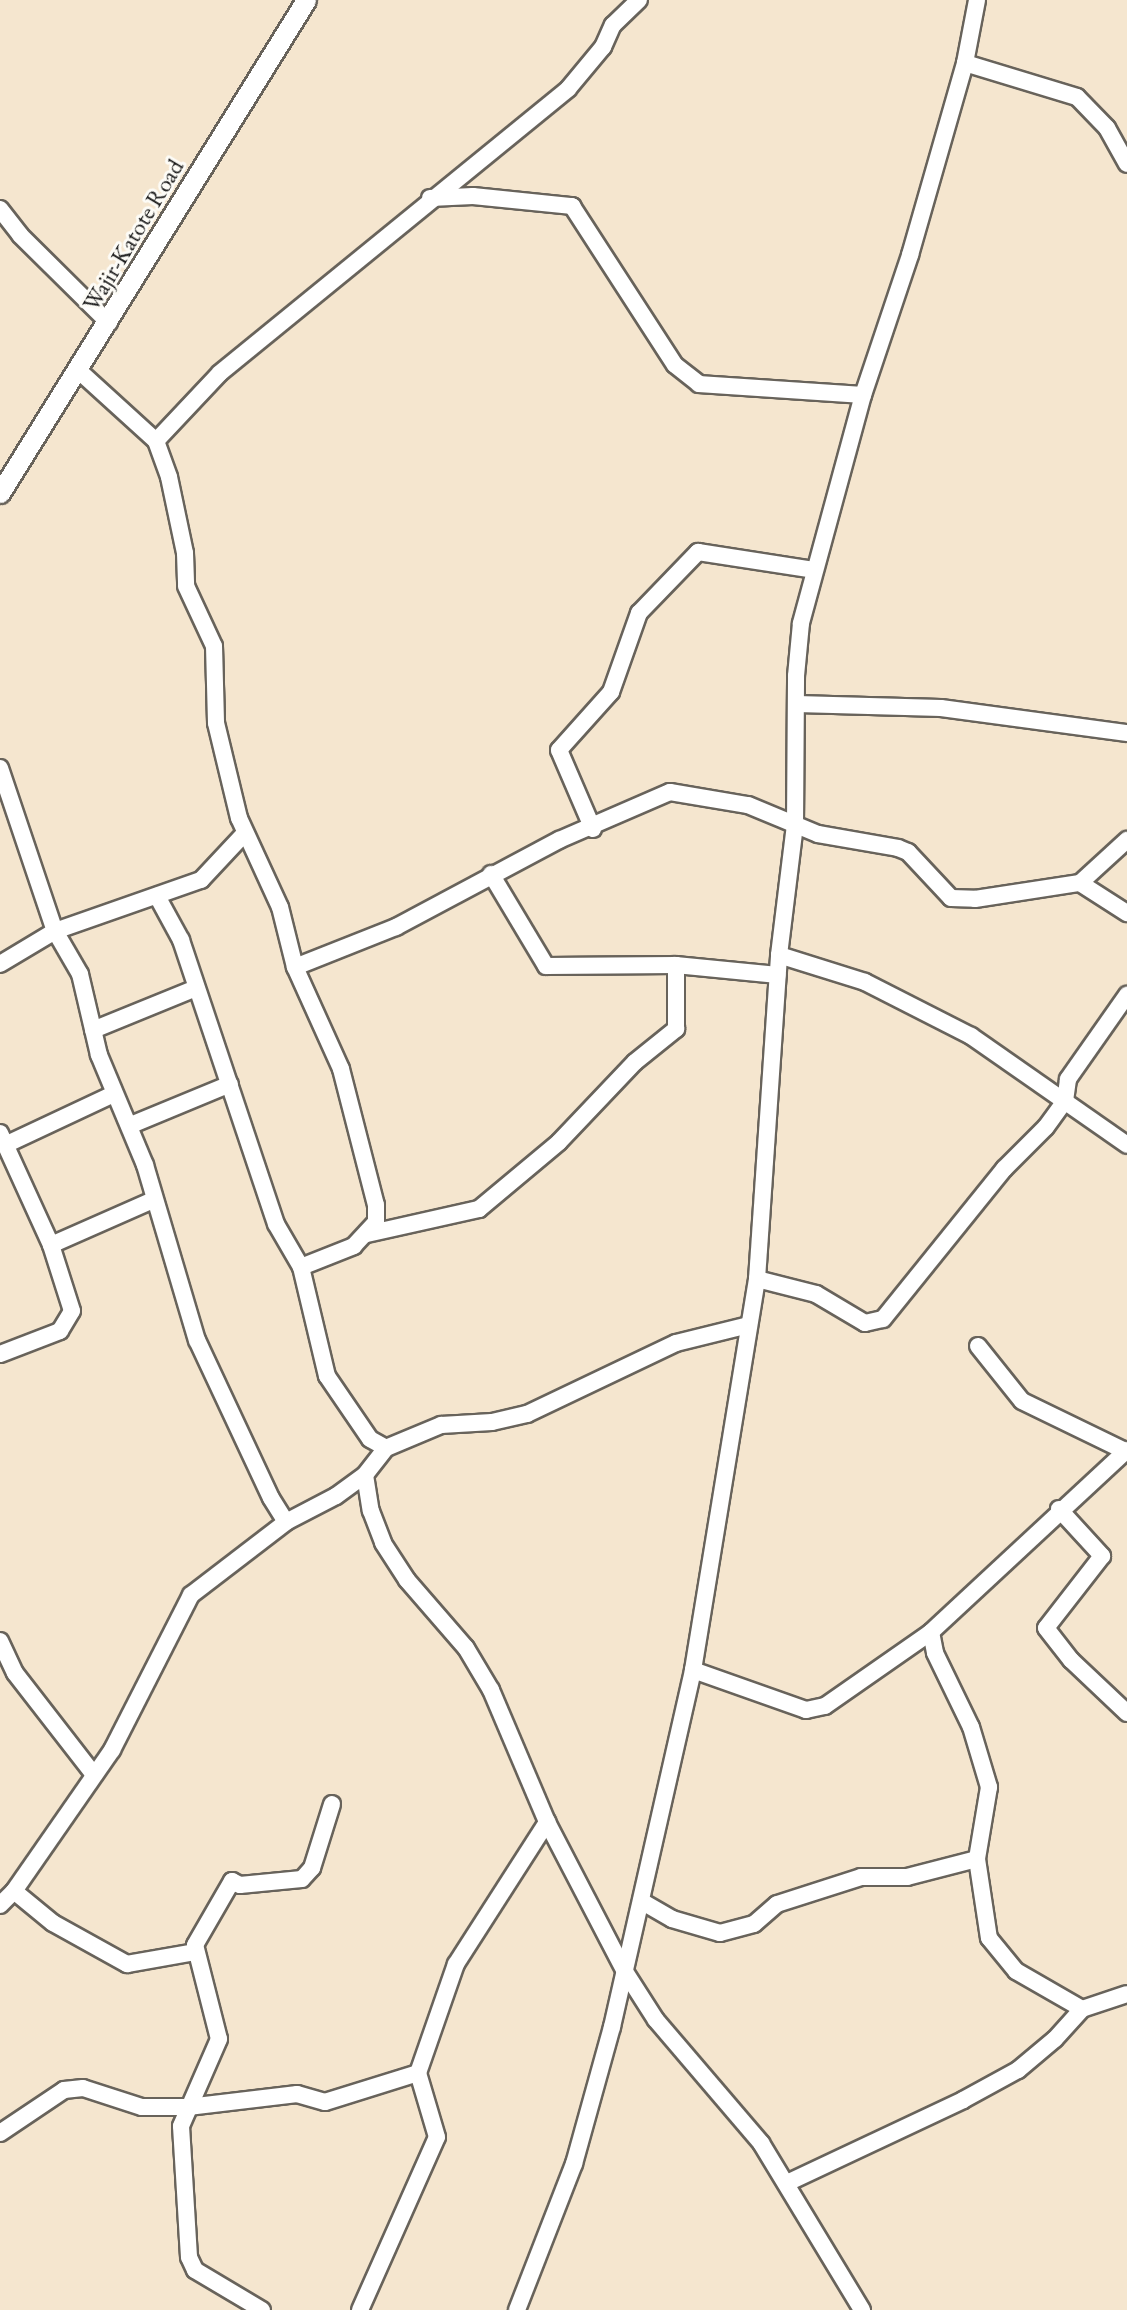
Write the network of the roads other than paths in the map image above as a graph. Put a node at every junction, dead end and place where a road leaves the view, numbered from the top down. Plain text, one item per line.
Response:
1 (306, 0) edge
2 (639, 0) edge
3 (977, 0) edge
4 (965, 63) junction
5 (1127, 164) edge
6 (430, 198) junction
7 (0, 209) edge
8 (109, 323) junction
9 (78, 370) junction
10 (863, 395) junction
11 (156, 441) junction
12 (0, 494) edge
13 (814, 570) junction
14 (797, 704) junction
15 (1127, 733) edge
16 (0, 768) edge
17 (795, 825) junction
18 (593, 829) junction
19 (245, 833) junction
20 (1127, 840) edge
21 (491, 874) junction
22 (1080, 883) junction
23 (157, 895) junction
24 (1127, 913) edge
25 (55, 931) junction
26 (779, 955) junction
27 (0, 964) edge
28 (676, 965) junction
29 (295, 967) junction
30 (778, 975) junction
31 (196, 988) junction
32 (1127, 995) edge
33 (93, 1030) junction
34 (230, 1084) junction
35 (114, 1094) junction
36 (1065, 1101) junction
37 (131, 1125) junction
38 (2, 1138) edge
39 (1127, 1146) edge
40 (153, 1200) junction
41 (367, 1234) junction
42 (51, 1245) junction
43 (301, 1267) junction
44 (757, 1279) junction
45 (749, 1325) junction
46 (978, 1346) dead end
47 (0, 1354) edge
48 (386, 1448) junction
49 (1126, 1450) edge
50 (365, 1475) junction
51 (1059, 1509) junction
52 (286, 1522) junction
53 (931, 1632) junction
54 (0, 1642) edge
55 (693, 1670) junction
56 (1127, 1713) edge
57 (94, 1775) junction
58 (332, 1804) dead end
59 (547, 1822) junction
60 (977, 1859) junction
61 (14, 1891) junction
62 (640, 1901) junction
63 (0, 1905) edge
64 (196, 1952) junction
65 (624, 1970) junction
66 (1127, 1994) edge
67 (1082, 2009) junction
68 (418, 2073) junction
69 (188, 2107) junction
70 (0, 2133) edge
71 (787, 2183) junction
72 (262, 2310) edge
73 (360, 2310) edge
74 (517, 2310) edge
75 (862, 2310) edge

1 - 8 street, Wajir-Katote Road
2 - 6 street
3 - 4 street
4 - 5 street
4 - 10 street
6 - 10 street
6 - 11 street
7 - 8 street
8 - 9 street, Wajir-Katote Road
9 - 11 street
9 - 12 street, Wajir-Katote Road
10 - 13 street
11 - 19 street
13 - 14 street
13 - 18 street
14 - 15 street
14 - 17 street
16 - 25 street
17 - 18 street
17 - 22 street
17 - 26 street
18 - 21 street
19 - 23 street
19 - 29 street
20 - 22 street
21 - 28 street
21 - 29 street
22 - 24 street
23 - 25 street
23 - 31 street
25 - 27 street
25 - 33 street
26 - 30 street
26 - 36 street
28 - 30 street
28 - 41 street
29 - 41 street
30 - 44 street
31 - 33 street
31 - 34 street
32 - 36 street
33 - 35 street
34 - 37 street
34 - 43 street
35 - 37 street
35 - 38 street
36 - 39 street
36 - 44 street
37 - 40 street
38 - 42 street
40 - 42 street
40 - 52 street
41 - 43 street
42 - 47 street
43 - 48 street
44 - 45 street
45 - 48 street
45 - 55 street
46 - 49 street
48 - 50 street
49 - 51 street
50 - 52 street
50 - 59 street
51 - 53 street
51 - 56 street
52 - 57 street
53 - 55 street
53 - 60 street
54 - 57 street
55 - 62 street
57 - 61 street
58 - 64 street
59 - 65 street
59 - 68 street
60 - 62 street
60 - 67 street
61 - 63 street
61 - 64 street
62 - 65 street
64 - 69 street
65 - 71 street
65 - 74 street
66 - 67 street
67 - 71 street
68 - 69 street
68 - 73 street
69 - 70 street
69 - 72 street
71 - 75 street

